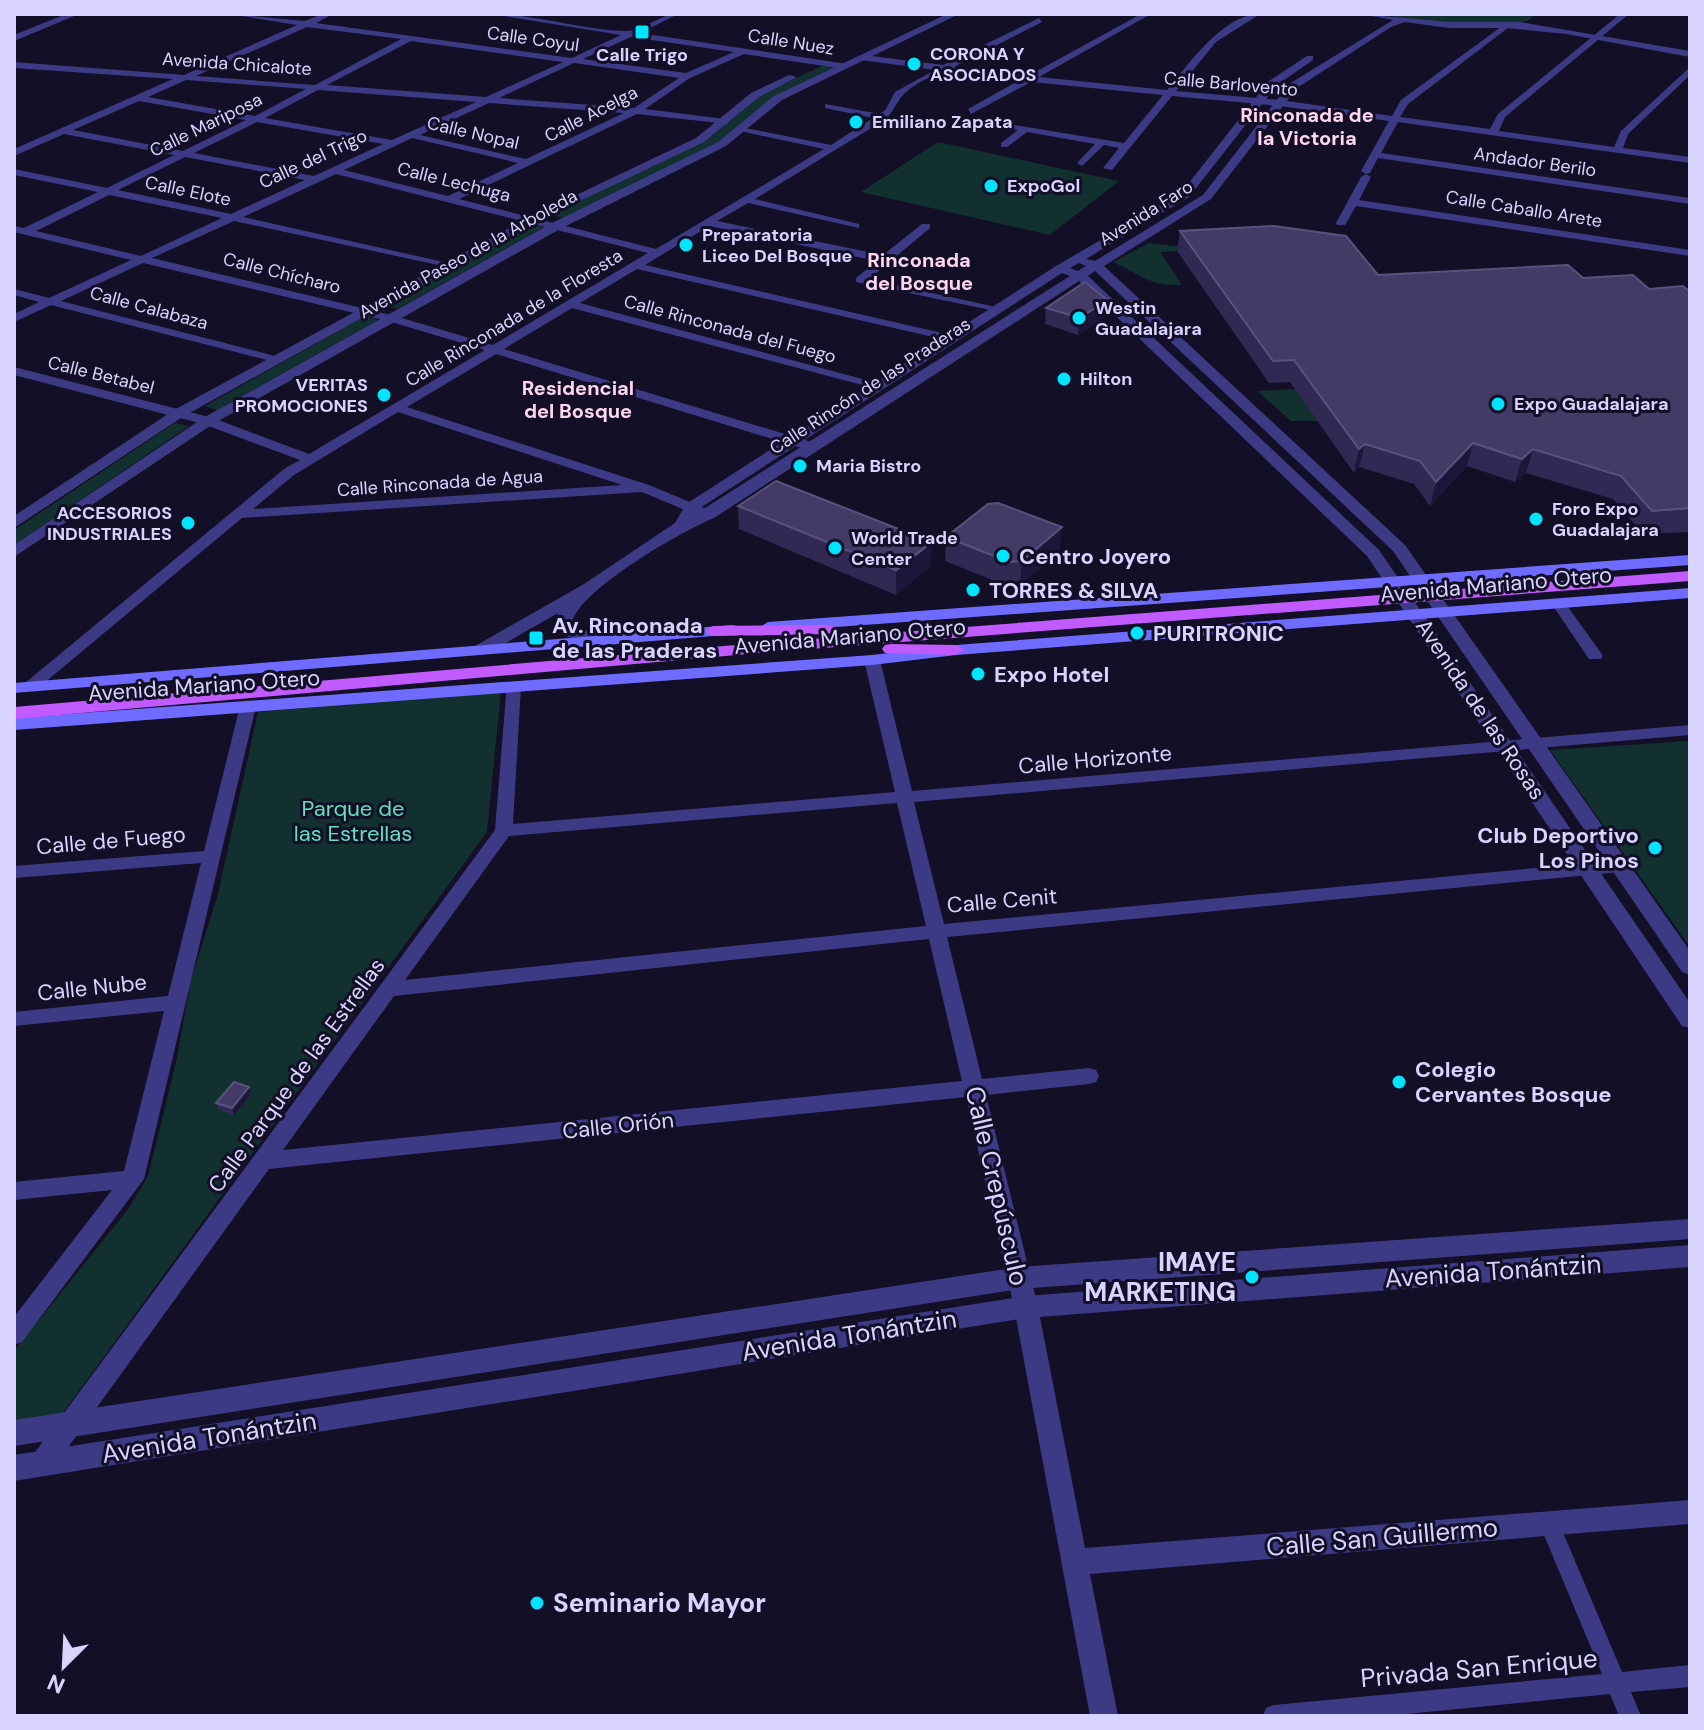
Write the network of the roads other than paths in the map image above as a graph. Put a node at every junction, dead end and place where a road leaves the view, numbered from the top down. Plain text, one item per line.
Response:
1 (52, 14) edge
2 (74, 14) edge
3 (233, 14) edge
4 (329, 14) edge
5 (495, 14) edge
6 (674, 14) edge
7 (926, 14) edge
8 (954, 14) edge
9 (1147, 14) edge
10 (1256, 14) edge
11 (1625, 14) edge
12 (1538, 16) edge
13 (1369, 17) edge
14 (1552, 18) dead end
15 (1039, 20) dead end
16 (1402, 20) junction
17 (303, 24) junction
18 (1508, 26) junction
19 (14, 29) edge
20 (628, 33) junction
21 (1602, 34) junction
22 (14, 38) edge
23 (410, 38) junction
24 (1690, 47) edge
25 (743, 51) junction
26 (1317, 54) dead end
27 (1690, 54) edge
28 (864, 58) junction
29 (569, 60) junction
30 (822, 63) junction
31 (14, 65) edge
32 (845, 66) junction
33 (943, 68) junction
34 (1690, 70) edge
35 (188, 76) junction
36 (687, 76) junction
37 (1027, 80) junction
38 (318, 86) junction
39 (1166, 93) junction
40 (493, 96) junction
41 (136, 98) junction
42 (458, 98) junction
43 (1259, 101) junction
44 (479, 102) junction
45 (1280, 103) junction
46 (646, 104) junction
47 (828, 106) dead end
48 (636, 111) junction
49 (971, 111) dead end
50 (883, 117) junction
51 (258, 118) junction
52 (728, 119) junction
53 (1395, 119) junction
54 (981, 121) dead end
55 (743, 129) junction
56 (1024, 130) junction
57 (62, 131) junction
58 (1494, 132) junction
59 (409, 135) junction
60 (1102, 142) junction
61 (392, 143) junction
62 (1004, 145) dead end
63 (1125, 146) junction
64 (833, 148) junction
65 (1618, 149) junction
66 (14, 153) edge
67 (183, 154) junction
68 (1375, 155) junction
69 (1690, 160) edge
70 (529, 163) junction
71 (1082, 163) dead end
72 (1108, 168) dead end
73 (333, 170) junction
74 (14, 172) edge
75 (313, 179) junction
76 (109, 191) junction
77 (450, 199) junction
78 (747, 200) junction
79 (1690, 201) edge
80 (1353, 202) junction
81 (231, 217) junction
82 (532, 220) junction
83 (709, 223) junction
84 (1341, 223) dead end
85 (556, 226) junction
86 (855, 226) dead end
87 (926, 226) dead end
88 (20, 230) edge
89 (14, 237) edge
90 (660, 253) junction
91 (1690, 253) edge
92 (143, 257) junction
93 (885, 259) junction
94 (1076, 259) junction
95 (1096, 265) junction
96 (448, 266) junction
97 (637, 266) junction
98 (1060, 269) junction
99 (1080, 275) junction
100 (14, 292) edge
101 (52, 301) junction
102 (1108, 303) junction
103 (573, 305) junction
104 (996, 310) junction
105 (363, 312) junction
106 (14, 318) edge
107 (391, 318) junction
108 (1155, 322) junction
109 (951, 339) junction
110 (496, 351) junction
111 (275, 360) junction
112 (14, 371) edge
113 (877, 387) junction
114 (398, 408) junction
115 (179, 413) junction
116 (208, 421) junction
117 (794, 441) junction
118 (813, 447) junction
119 (309, 459) junction
120 (644, 488) junction
121 (691, 507) junction
122 (238, 514) junction
123 (709, 515) junction
124 (14, 523) edge
125 (681, 526) junction
126 (14, 552) edge
127 (1690, 560) edge
128 (1690, 576) edge
129 (1422, 580) junction
130 (1395, 582) junction
131 (590, 587) junction
132 (1690, 593) edge
133 (1433, 596) junction
134 (1406, 598) junction
135 (1558, 603) junction
136 (1444, 612) junction
137 (1417, 614) junction
138 (1005, 629) junction
139 (713, 631) junction
140 (610, 641) junction
141 (759, 648) junction
142 (481, 650) junction
143 (956, 650) junction
144 (1595, 656) dead end
145 (872, 660) junction
146 (513, 686) junction
147 (23, 687) edge
148 (247, 695) junction
149 (14, 702) edge
150 (14, 713) edge
151 (14, 724) edge
152 (1690, 730) edge
153 (1534, 743) junction
154 (1505, 746) junction
155 (905, 797) junction
156 (504, 831) junction
157 (212, 856) junction
158 (1620, 866) junction
159 (1587, 869) junction
160 (14, 872) edge
161 (937, 931) junction
162 (1690, 967) edge
163 (390, 989) junction
164 (176, 1002) junction
165 (14, 1019) edge
166 (1690, 1020) edge
167 (1089, 1076) dead end
168 (974, 1089) junction
169 (262, 1161) junction
170 (133, 1179) junction
171 (14, 1191) edge
172 (1690, 1229) edge
173 (1690, 1256) edge
174 (1019, 1278) junction
175 (1026, 1307) junction
176 (14, 1335) edge
177 (68, 1425) junction
178 (14, 1433) edge
179 (42, 1463) junction
180 (14, 1468) edge
181 (1690, 1512) edge
182 (1549, 1523) junction
183 (1075, 1562) junction
184 (1690, 1676) edge
185 (1616, 1683) junction
186 (1104, 1716) edge
187 (1274, 1716) edge
188 (1630, 1716) edge

1 - 19 street
2 - 22 street
3 - 17 street, Calle Coyul
4 - 17 street
5 - 20 street, Calle Nuez
6 - 20 street, Calle del Trigo
7 - 30 street, Avenida Paseo de la Arboleda
8 - 28 street, Avenida Paseo de la Arboleda
9 - 37 street
10 - 39 street
11 - 21 street
12 - 18 street
13 - 16 street
14 - 21 street
15 - 33 street, Calle Rinconada de la Floresta
16 - 18 street
16 - 45 street, Avenida Faro
17 - 23 street, Calle Coyul
17 - 35 street
18 - 21 street
18 - 53 street
20 - 25 street, Calle Nuez
20 - 29 street, Calle del Trigo
21 - 24 street
21 - 27 street
21 - 58 street
23 - 29 street, Calle Coyul
23 - 38 street, Calle Mariposa
25 - 30 street, Calle Nuez
25 - 36 street, Calle Acelga
26 - 43 street, Avenida Faro
28 - 32 street, Avenida Paseo de la Arboleda
28 - 33 street, Calle Barlovento
29 - 36 street, Calle Coyul
29 - 40 street, Calle del Trigo
30 - 32 street, Calle Nuez
30 - 52 street, Avenida Paseo de la Arboleda
31 - 35 street, Avenida Chicalote
32 - 55 street, Avenida Paseo de la Arboleda
33 - 37 street, Calle Barlovento
33 - 50 street, Calle Rinconada de la Floresta
34 - 65 street
35 - 38 street, Avenida Chicalote
35 - 41 street
36 - 46 street, Calle Acelga
37 - 39 street, Calle Barlovento
37 - 49 street
38 - 42 street, Avenida Chicalote
38 - 51 street, Calle Mariposa
39 - 43 street, Calle Barlovento
39 - 63 street
40 - 42 street, Avenida Chicalote
40 - 44 street, Calle del Trigo
40 - 46 street, Avenida Chicalote
41 - 51 street
41 - 57 street
42 - 44 street, Avenida Chicalote
43 - 45 street, Calle Barlovento
43 - 94 street, Avenida Faro
44 - 48 street, Avenida Chicalote
44 - 59 street, Calle del Trigo
45 - 53 street, Calle Barlovento
45 - 95 street, Avenida Faro
46 - 48 street, Calle Acelga
46 - 52 street, Avenida Chicalote
47 - 50 street
48 - 52 street, Avenida Chicalote
48 - 70 street, Calle Acelga
50 - 64 street, Calle Rinconada de la Floresta
51 - 61 street
51 - 67 street, Calle Mariposa
52 - 82 street, Avenida Paseo de la Arboleda
53 - 58 street, Calle Barlovento
53 - 68 street
54 - 56 street
55 - 64 street
55 - 85 street, Avenida Paseo de la Arboleda
56 - 60 street
56 - 62 street
57 - 66 street
57 - 67 street
58 - 65 street, Calle Barlovento
59 - 61 street, Calle del Trigo
59 - 70 street, Calle Nopal
60 - 63 street
60 - 71 street
61 - 73 street, Calle del Trigo
63 - 72 street
64 - 78 street, Calle Rinconada de la Floresta
65 - 69 street, Calle Barlovento
67 - 75 street
67 - 76 street, Calle Mariposa
68 - 79 street, Andador Berilo
68 - 80 street
70 - 77 street, Calle Acelga
73 - 75 street, Calle del Trigo
73 - 77 street, Calle Lechuga
74 - 76 street, Calle Elote
75 - 81 street, Calle del Trigo
76 - 81 street, Calle Elote
76 - 88 street, Calle Mariposa
77 - 82 street, Calle Lechuga
78 - 83 street, Calle Rinconada de la Floresta
78 - 86 street
80 - 84 street
80 - 91 street, Calle Caballo Arete
81 - 92 street, Calle del Trigo
81 - 96 street, Calle Elote
82 - 85 street, Calle Lechuga
82 - 96 street, Avenida Paseo de la Arboleda
83 - 90 street, Calle Rinconada de la Floresta
83 - 93 street
85 - 90 street, Calle Lechuga
85 - 107 street, Avenida Paseo de la Arboleda
87 - 93 street
88 - 89 street, Calle Mariposa
88 - 92 street, Calle Chícharo
90 - 97 street, Calle Rinconada de la Floresta
92 - 101 street, Calle del Trigo
92 - 105 street, Calle Chícharo
93 - 104 street
94 - 95 street, Avenida de las Rosas
94 - 98 street, Avenida Faro
95 - 99 street, Avenida Faro
95 - 108 street, Avenida de las Rosas
96 - 105 street, Avenida Paseo de la Arboleda
97 - 103 street, Calle Rinconada de la Floresta
97 - 109 street
98 - 99 street, Avenida de las Rosas
98 - 104 street, Calle Rincón de las Praderas
99 - 102 street, Avenida de las Rosas
99 - 118 street, Calle Rincón de las Praderas
100 - 101 street, Calle Calabaza
101 - 106 street, Calle del Trigo
101 - 111 street, Calle Calabaza
102 - 108 street
102 - 130 street, Avenida de las Rosas
103 - 110 street, Calle Rinconada de la Floresta
103 - 113 street, Calle Rinconada del Fuego
104 - 109 street, Calle Rincón de las Praderas
105 - 107 street, Calle Chícharo
105 - 111 street, Avenida Paseo de la Arboleda
107 - 110 street, Calle Chícharo
107 - 116 street, Avenida Paseo de la Arboleda
108 - 129 street, Avenida de las Rosas
109 - 113 street, Calle Rincón de las Praderas
110 - 114 street, Calle Rinconada de la Floresta
110 - 117 street, Calle Chícharo
111 - 115 street, Avenida Paseo de la Arboleda
112 - 115 street, Calle Betabel
113 - 117 street, Calle Rincón de las Praderas
114 - 119 street, Calle Rinconada de la Floresta
114 - 120 street
115 - 116 street, Calle Betabel
115 - 124 street, Avenida Paseo de la Arboleda
116 - 119 street, Calle Betabel
116 - 126 street, Avenida Paseo de la Arboleda
117 - 118 street, Calle Chícharo
117 - 121 street, Calle Rincón de las Praderas
118 - 123 street, Calle Rincón de las Praderas
119 - 122 street, Calle Rinconada de la Floresta
120 - 121 street
120 - 122 street, Calle Rinconada de Agua
121 - 123 street
121 - 125 street, Calle Rincón de las Praderas
122 - 147 street, Calle Rinconada de la Floresta
123 - 125 street, Calle Rincón de las Praderas
125 - 131 street, Calle Rincón de las Praderas
127 - 129 main road, Avenida Mariano Otero
128 - 133 main road, Avenida Mariano Otero
129 - 130 main road, Avenida Mariano Otero
129 - 133 street, Avenida de las Rosas
130 - 134 street, Avenida de las Rosas
130 - 139 main road, Avenida Mariano Otero
131 - 140 street, Calle Rincón de las Praderas
131 - 142 street, Calle Rincón de las Praderas
132 - 135 main road, Avenida Mariano Otero
133 - 134 main road, Avenida Mariano Otero
133 - 136 street, Avenida de las Rosas
134 - 137 street, Avenida de las Rosas
134 - 138 main road, Avenida Mariano Otero
135 - 136 main road, Avenida Mariano Otero
135 - 144 street
136 - 137 main road, Avenida Mariano Otero
136 - 153 street, Avenida de las Rosas
137 - 143 main road, Avenida Mariano Otero
137 - 154 street, Avenida de las Rosas
138 - 139 main road
138 - 141 main road, Avenida Mariano Otero
139 - 140 main road, Avenida Mariano Otero
140 - 142 main road, Avenida Mariano Otero
141 - 143 main road
141 - 148 main road, Avenida Mariano Otero
142 - 147 main road, Avenida Mariano Otero
143 - 145 main road, Avenida Mariano Otero
145 - 146 main road, Avenida Mariano Otero
145 - 155 street, Calle Crepúsculo
146 - 148 main road, Avenida Mariano Otero
146 - 156 street
148 - 149 main road, Avenida Mariano Otero
148 - 150 main road, Avenida Mariano Otero
148 - 151 main road, Avenida Mariano Otero
148 - 157 street
152 - 153 street, Calle Horizonte
153 - 154 street, Calle Horizonte
153 - 158 street, Avenida de las Rosas
154 - 155 street, Calle Horizonte
154 - 159 street, Avenida de las Rosas
155 - 156 street, Calle Horizonte
155 - 161 street, Calle Crepúsculo
156 - 163 street, Calle Parque de las Estrellas
157 - 160 street, Calle de Fuego
157 - 164 street
158 - 159 street, Calle Cenit
158 - 162 street, Avenida de las Rosas
159 - 161 street, Calle Cenit
159 - 166 street, Avenida de las Rosas
161 - 163 street, Calle Cenit
161 - 168 street, Calle Crepúsculo
163 - 169 street, Calle Parque de las Estrellas
164 - 165 street, Calle Nube
164 - 170 street
167 - 168 street, Calle Orión
168 - 169 street, Calle Orión
168 - 174 street, Calle Crepúsculo
169 - 177 street, Calle Parque de las Estrellas
170 - 171 street
170 - 176 street
172 - 174 street, Avenida Tonántzin
173 - 175 street, Avenida Tonántzin
174 - 175 street, Calle Crepúsculo
174 - 177 street, Avenida Tonántzin
175 - 179 street, Avenida Tonántzin
175 - 183 street, Calle Crepúsculo
177 - 178 street, Avenida Tonántzin
177 - 179 street, Calle Parque de las Estrellas
179 - 180 street, Avenida Tonántzin
181 - 182 street, Calle San Guillermo
182 - 183 street, Calle San Guillermo
182 - 185 street
183 - 186 street, Calle Crepúsculo
184 - 185 street, Privada San Enrique
185 - 187 street, Privada San Enrique
185 - 188 street

